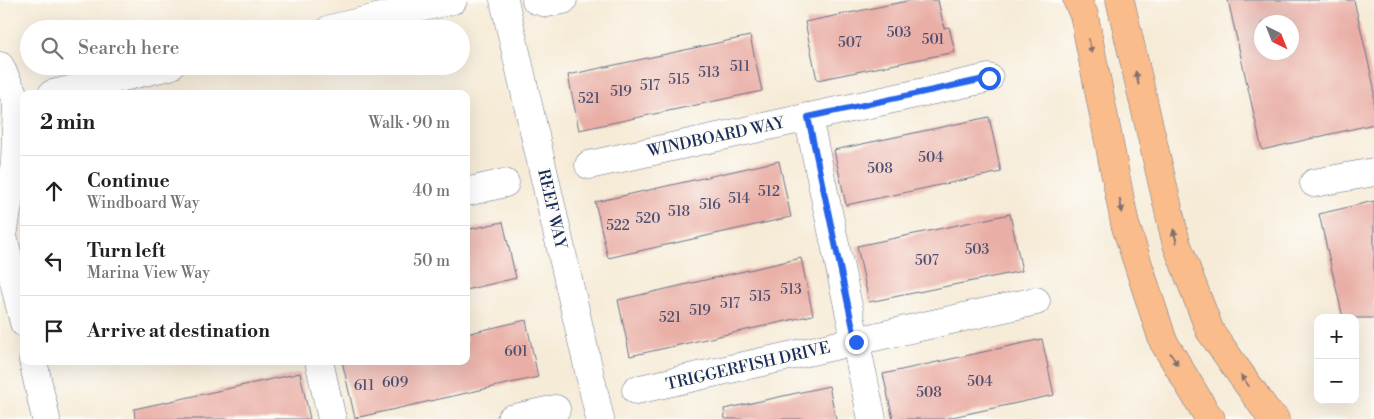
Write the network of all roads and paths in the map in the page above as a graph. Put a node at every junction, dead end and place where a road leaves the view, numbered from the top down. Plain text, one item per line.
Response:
1 (453, 0) edge
2 (504, 0) edge
3 (536, 0) edge
4 (563, 0) edge
5 (1077, 0) edge
6 (1120, 0) edge
7 (368, 20) edge
8 (0, 66) edge
9 (132, 75) edge
10 (989, 78) dead end
11 (69, 90) edge
12 (20, 101) edge
13 (808, 117) junction
14 (589, 165) dead end
15 (1374, 172) edge
16 (505, 183) dead end
17 (1314, 183) dead end
18 (470, 191) edge
19 (1036, 301) dead end
20 (20, 306) edge
21 (856, 342) junction
22 (34, 365) edge
23 (320, 365) edge
24 (636, 390) dead end
25 (556, 409) dead end
26 (46, 419) edge
27 (332, 419) edge
28 (511, 419) edge
29 (600, 419) edge
30 (872, 419) edge
31 (1211, 419) edge
32 (1275, 419) edge

1 - 7 street
2 - 29 street, REEF WAY
3 - 4 street
5 -> 31 main road
32 -> 6 main road
8 - 12 street
9 - 11 street
10 - 13 street, WINDBOARD WAY
12 - 20 street
13 - 14 street, WINDBOARD WAY
13 - 21 street
15 - 17 street
16 - 18 street
19 - 21 street, TRIGGERFISH DRIVE
21 - 24 street, TRIGGERFISH DRIVE
21 - 30 street
22 - 26 street
23 - 27 street
25 - 28 street

